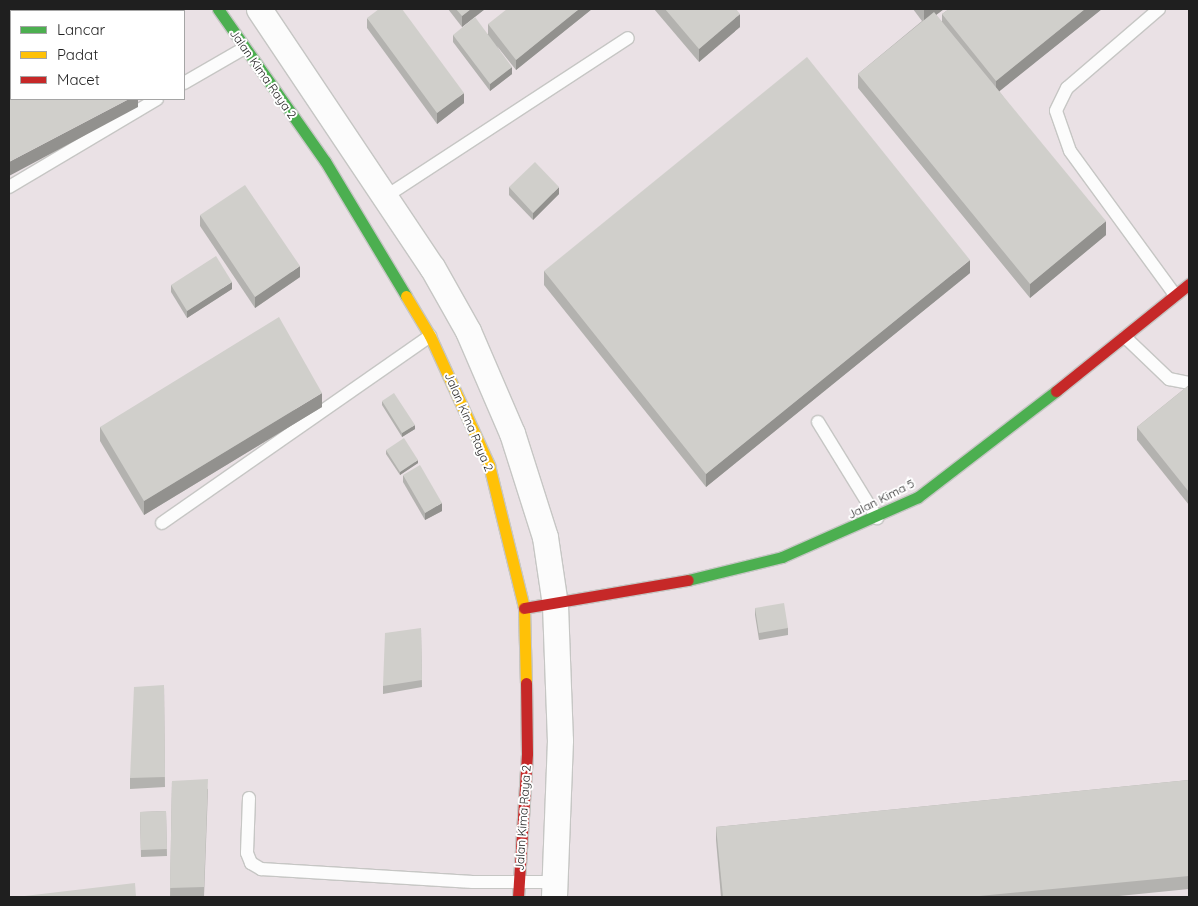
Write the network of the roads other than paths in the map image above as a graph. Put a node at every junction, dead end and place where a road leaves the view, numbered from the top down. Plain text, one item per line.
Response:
1 (218, 9) edge
2 (258, 9) edge
3 (1159, 9) edge
4 (628, 38) dead end
5 (243, 49) junction
6 (185, 82) edge
7 (155, 100) edge
8 (348, 144) junction
9 (325, 161) junction
10 (9, 187) edge
11 (385, 197) junction
12 (1189, 284) edge
13 (1175, 295) junction
14 (430, 336) junction
15 (1125, 337) junction
16 (1189, 383) edge
17 (818, 422) dead end
18 (878, 518) junction
19 (162, 523) dead end
20 (555, 605) junction
21 (524, 608) junction
22 (249, 798) dead end
23 (518, 880) junction
24 (554, 889) edge
25 (518, 897) edge

1 - 5 street, Jalan Kima Raya 2
2 - 8 street
3 - 13 lane
4 - 11 lane
5 - 6 lane
5 - 9 street, Jalan Kima Raya 2
7 - 10 lane
8 - 9 lane
8 - 11 street
9 - 14 street, Jalan Kima Raya 2
11 - 20 street
12 - 13 street, Jalan Kima 5
13 - 15 street, Jalan Kima 5
14 - 19 lane
14 - 21 street, Jalan Kima Raya 2
15 - 16 lane
15 - 18 street, Jalan Kima 5
17 - 18 lane
18 - 20 street, Jalan Kima 5
20 - 21 street, Jalan Kima 5
20 - 24 street
21 - 23 street, Jalan Kima Raya 2
22 - 23 lane
23 - 24 lane
23 - 25 street, Jalan Kima Raya 2

